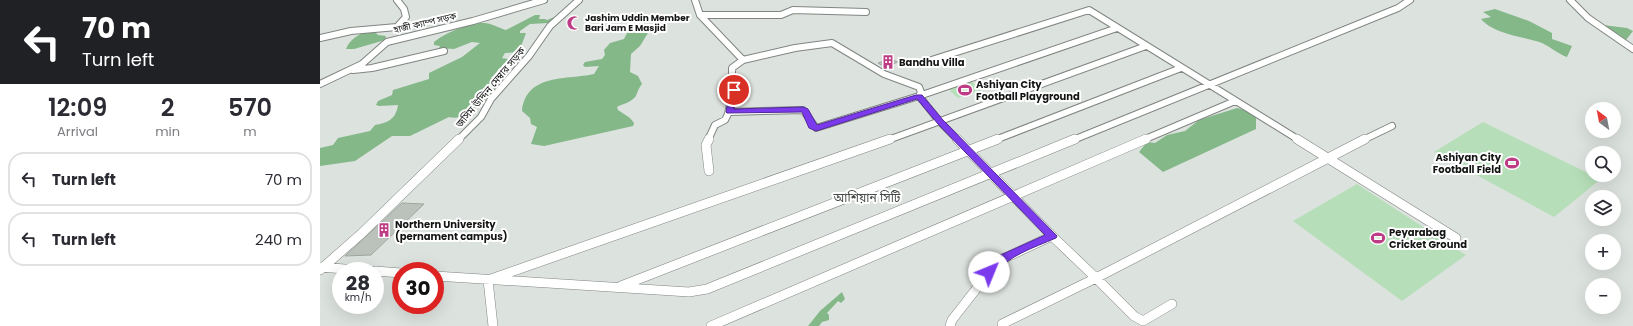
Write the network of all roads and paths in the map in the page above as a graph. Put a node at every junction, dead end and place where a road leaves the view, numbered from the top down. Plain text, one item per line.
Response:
1 (397, 0) edge
2 (544, 0) edge
3 (578, 0) edge
4 (695, 0) edge
5 (1410, 0) edge
6 (1570, 0) edge
7 (866, 12) dead end
8 (700, 15) junction
9 (397, 26) junction
10 (1117, 28) junction
11 (410, 36) junction
12 (320, 38) edge
13 (1146, 46) junction
14 (1633, 49) edge
15 (444, 51) dead end
16 (743, 60) junction
17 (919, 64) dead end
18 (1181, 68) junction
19 (352, 70) junction
20 (320, 78) edge
21 (329, 80) junction
22 (320, 84) edge
23 (1211, 86) junction
24 (919, 96) junction
25 (1235, 101) junction
26 (730, 112) junction
27 (940, 122) junction
28 (1392, 126) dead end
29 (970, 151) junction
30 (1326, 158) junction
31 (709, 171) dead end
32 (992, 174) junction
33 (1014, 196) junction
34 (1052, 236) junction
35 (1456, 238) dead end
36 (321, 268) edge
37 (332, 269) edge
38 (444, 277) edge
39 (1096, 278) junction
40 (488, 280) junction
41 (619, 286) junction
42 (1172, 304) dead end
43 (1002, 324) dead end
44 (493, 326) edge
45 (711, 326) edge
46 (950, 326) edge

1 - 9 street
2 - 11 street, হাজী ক্যাম্প সড়ক
3 - 36 street, জসিম উদ্দিন মেম্বার সড়ক
4 - 8 street
5 - 23 street
6 - 14 street
7 - 8 street
8 - 16 street
9 - 11 street
9 - 12 street
10 - 13 street
10 - 17 street
10 - 24 street
11 - 19 street, হাজী ক্যাম্প সড়ক
13 - 18 street
13 - 27 street
15 - 19 street
16 - 24 street
16 - 26 street
18 - 23 street
18 - 29 street
19 - 21 street, হাজী ক্যাম্প সড়ক
20 - 21 street
21 - 22 street, হাজী ক্যাম্প সড়ক
23 - 25 street
23 - 32 street
24 - 26 street
24 - 27 street
25 - 30 street
25 - 33 street
26 - 31 street
27 - 29 street
27 - 40 street
28 - 30 street
29 - 32 street
29 - 41 street
30 - 35 street
30 - 39 street
32 - 33 street
32 - 41 street
33 - 34 street
33 - 45 street
34 - 39 street
34 - 46 street
36 - 37 street
38 - 40 street
39 - 42 street
39 - 43 street
40 - 41 street
40 - 44 street

